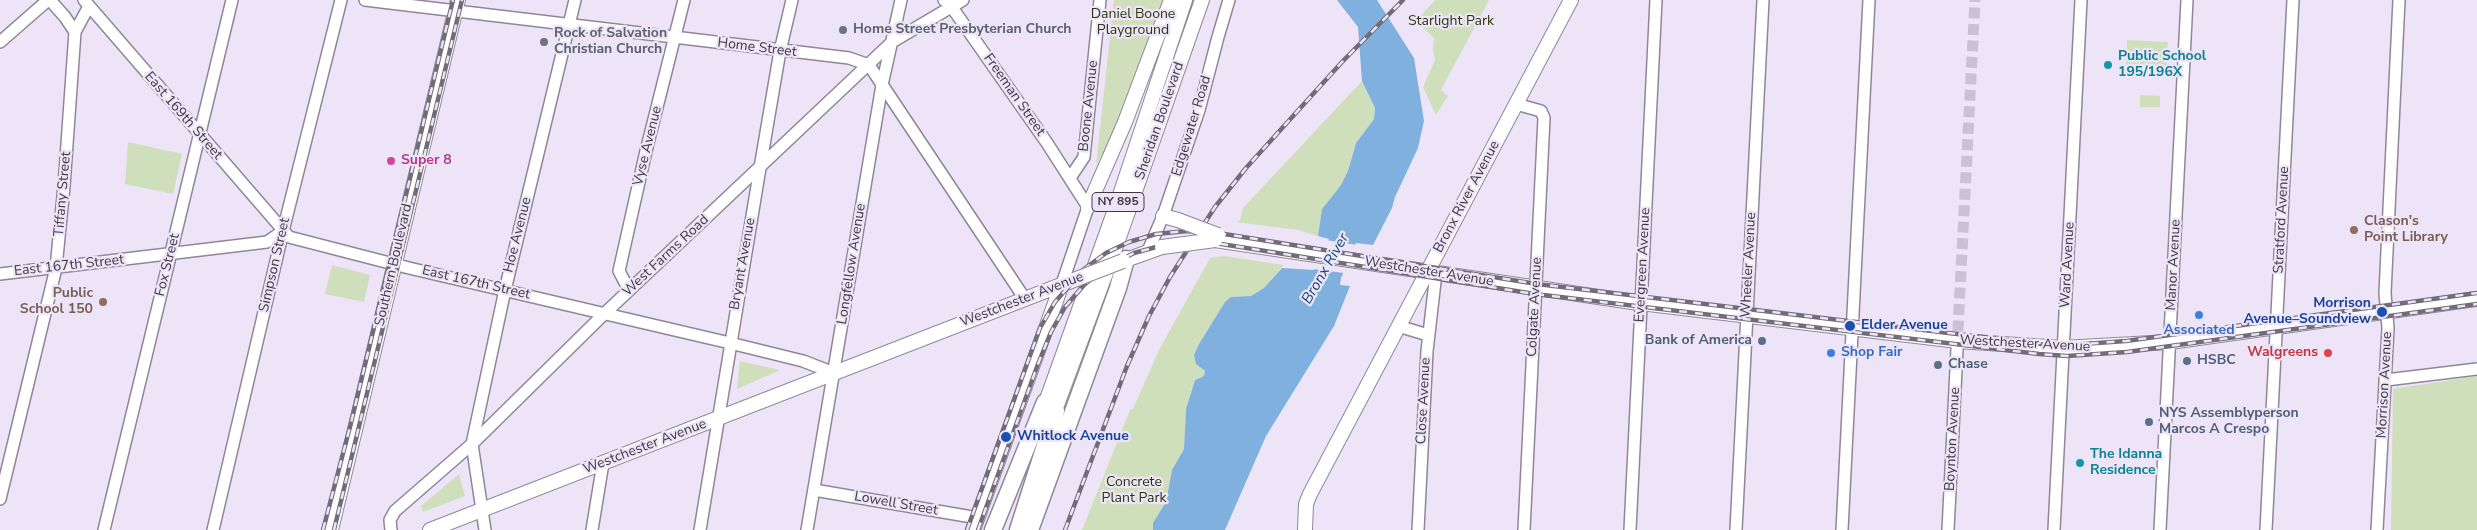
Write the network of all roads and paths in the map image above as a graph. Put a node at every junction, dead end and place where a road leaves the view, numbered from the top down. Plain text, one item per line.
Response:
1 (49, 0) edge
2 (232, 0) edge
3 (341, 0) edge
4 (365, 0) edge
5 (575, 0) edge
6 (684, 0) edge
7 (792, 0) edge
8 (901, 0) edge
9 (963, 0) edge
10 (1100, 0) edge
11 (1171, 0) edge
12 (1185, 0) edge
13 (1202, 0) edge
14 (1229, 0) edge
15 (1570, 0) edge
16 (1656, 0) edge
17 (1764, 0) edge
18 (1869, 0) edge
19 (2081, 0) edge
20 (2187, 0) edge
21 (2293, 0) edge
22 (2399, 0) edge
23 (86, 3) edge
24 (948, 3) edge
25 (457, 6) edge
26 (569, 25) junction
27 (75, 32) junction
28 (675, 38) junction
29 (0, 42) edge
30 (892, 42) junction
31 (780, 51) junction
32 (869, 65) junction
33 (882, 85) junction
34 (1516, 104) junction
35 (199, 135) junction
36 (760, 168) junction
37 (1070, 178) junction
38 (1088, 207) junction
39 (1163, 216) junction
40 (283, 231) junction
41 (1221, 238) junction
42 (1148, 251) junction
43 (170, 255) junction
44 (1124, 260) junction
45 (394, 264) junction
46 (56, 268) junction
47 (1431, 272) junction
48 (0, 274) edge
49 (1062, 284) junction
50 (1536, 289) junction
51 (505, 290) junction
52 (630, 290) junction
53 (1024, 299) junction
54 (2477, 299) edge
55 (1642, 303) junction
56 (2387, 312) junction
57 (604, 314) junction
58 (1747, 315) junction
59 (1398, 326) junction
60 (2276, 327) junction
61 (1852, 328) junction
62 (1428, 335) junction
63 (2170, 342) junction
64 (730, 343) junction
65 (2063, 348) junction
66 (1957, 349) tunnel mouth
67 (2477, 369) edge
68 (834, 373) junction
69 (2386, 380) junction
70 (1050, 407) junction
71 (719, 418) junction
72 (472, 444) junction
73 (603, 464) junction
74 (814, 490) junction
75 (0, 499) edge
76 (482, 511) junction
77 (976, 524) edge
78 (1031, 526) edge
79 (104, 530) edge
80 (214, 530) edge
81 (331, 530) edge
82 (391, 530) edge
83 (430, 530) edge
84 (485, 530) edge
85 (592, 530) edge
86 (700, 530) edge
87 (807, 530) edge
88 (993, 530) edge
89 (1002, 530) edge
90 (1011, 530) edge
91 (1018, 530) edge
92 (1304, 530) edge
93 (1418, 530) edge
94 (1524, 530) edge
95 (1630, 530) edge
96 (1736, 530) edge
97 (1842, 530) edge
98 (1948, 530) edge
99 (2054, 530) edge
100 (2160, 530) edge
101 (2266, 530) edge
102 (2377, 530) edge

1 - 27 street
1 - 29 street
2 - 35 street, Fox Street
3 - 40 street, Simpson Street
4 - 25 street, Home Street
5 - 26 street, Hoe Avenue
6 - 28 street, Vyse Avenue
7 - 31 street, Bryant Avenue
8 - 30 street, Longfellow Avenue
9 - 24 street, West Farms Road
10 - 37 street, Boone Avenue
11 - 38 main road
12 - 70 main road, Sheridan Boulevard / NY 895
13 - 70 main road, Sheridan Boulevard / NY 895
14 - 39 street, Edgewater Road
15 - 34 main road, Bronx River Avenue
16 - 55 street, Evergreen Avenue
17 - 58 street, Wheeler Avenue
18 - 61 street
19 - 65 street, Ward Avenue
20 - 63 street, Manor Avenue
21 - 60 street, Stratford Avenue
22 - 56 street, Morrison Avenue
23 - 27 street, Tiffany Street
23 - 35 street, East 169th Street
24 - 30 street, West Farms Road
24 - 37 street, Freeman Street
25 - 26 street, Home Street
25 - 45 main road, Southern Boulevard
26 - 28 street, Home Street
26 - 51 street, Hoe Avenue
27 - 46 street, Tiffany Street
28 - 31 street, Home Street
28 - 52 street, Vyse Avenue
30 - 32 street, West Farms Road
30 - 33 street, Longfellow Avenue
31 - 32 street, Home Street
31 - 36 street, Bryant Avenue
32 - 33 street
32 - 36 street, West Farms Road
33 - 53 street
33 - 68 street, Longfellow Avenue
34 - 47 main road, Bronx River Avenue
34 - 50 street, Colgate Avenue
35 - 40 street, East 169th Street
35 - 43 street, Fox Street
36 - 52 street, West Farms Road
36 - 64 street, Bryant Avenue
37 - 38 street, Freeman Street
38 - 49 street
39 - 41 main road, bridge
39 - 42 street, Edgewater Road
40 - 43 street, East 167th Street
40 - 45 street, East 167th Street
40 - 80 street, Simpson Street
41 - 42 main road, Westchester Avenue, bridge
41 - 47 main road, Westchester Avenue
42 - 44 main road, Westchester Avenue
43 - 46 street, East 167th Street
43 - 79 street, Fox Street
44 - 49 main road, Westchester Avenue, bridge
44 - 78 highway
45 - 51 street, East 167th Street
45 - 81 main road, Southern Boulevard
46 - 48 street, East 167th Street
46 - 75 street, Tiffany Street
47 - 50 main road, Westchester Avenue
47 - 59 main road, Bronx River Avenue
47 - 62 street, Close Avenue
49 - 53 main road, Westchester Avenue
49 - 77 main road
50 - 55 main road, Westchester Avenue
50 - 94 street, Colgate Avenue
51 - 57 street, East 167th Street
51 - 72 street, Hoe Avenue
52 - 57 street, West Farms Road
53 - 68 main road, Westchester Avenue
54 - 56 main road, Westchester Avenue
55 - 58 main road, Westchester Avenue
55 - 95 street, Evergreen Avenue
56 - 60 main road, Westchester Avenue
56 - 69 street, Morrison Avenue
57 - 64 street, East 167th Street
57 - 72 street, West Farms Road
58 - 61 main road, Westchester Avenue
58 - 96 street, Wheeler Avenue
59 - 62 street
59 - 92 main road, Bronx River Avenue
60 - 63 main road, Westchester Avenue
60 - 101 street, Stratford Avenue
61 - 65 main road, Westchester Avenue
61 - 97 street
62 - 93 street, Close Avenue
63 - 65 main road, Westchester Avenue
63 - 100 street, Manor Avenue
64 - 68 street, East 167th Street
64 - 71 street, Bryant Avenue
65 - 99 street, Ward Avenue
66 - 98 street, Boynton Avenue
67 - 69 street
68 - 71 main road, Westchester Avenue
68 - 74 street, Longfellow Avenue
69 - 102 street, Morrison Avenue
70 - 88 highway, NY 895
70 - 89 main road
70 - 90 main road
70 - 91 highway, NY 895
71 - 73 main road, Westchester Avenue
71 - 86 street, Bryant Avenue
72 - 76 street, Hoe Avenue
72 - 82 street, West Farms Road
73 - 76 main road, Westchester Avenue
73 - 85 street
74 - 77 street, Lowell Street
74 - 87 street, Longfellow Avenue
76 - 83 main road, Westchester Avenue
76 - 84 street, Hoe Avenue

